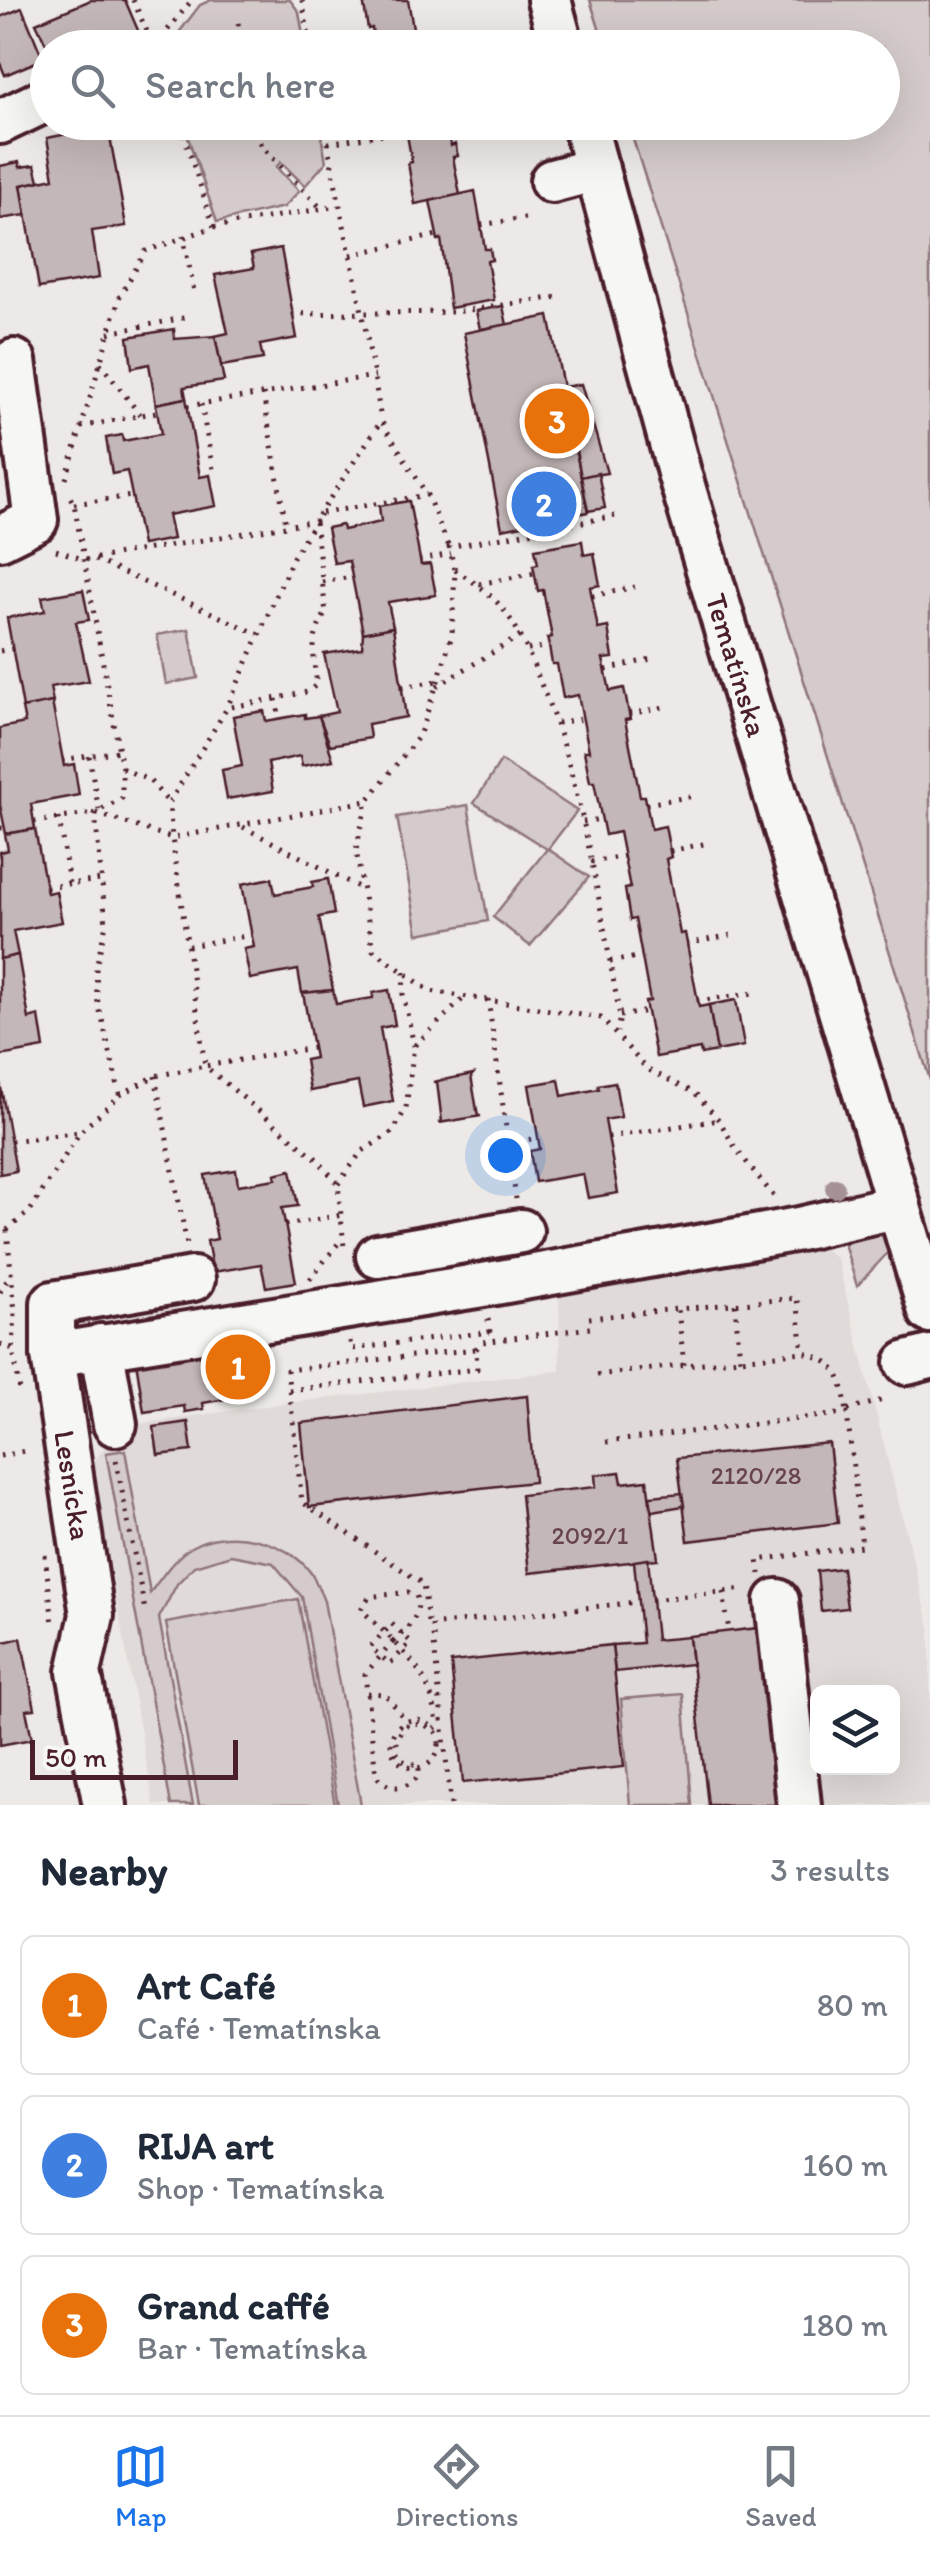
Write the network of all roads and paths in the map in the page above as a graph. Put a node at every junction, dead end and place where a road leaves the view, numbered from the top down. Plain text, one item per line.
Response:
1 (134, 0) edge
2 (192, 0) edge
3 (302, 0) edge
4 (356, 0) edge
5 (548, 0) edge
6 (360, 8) dead end
7 (238, 23) dead end
8 (147, 30) edge
9 (168, 30) edge
10 (239, 30) edge
11 (307, 30) edge
12 (557, 30) edge
13 (30, 108) edge
14 (0, 122) edge
15 (185, 140) edge
16 (260, 140) edge
17 (327, 140) edge
18 (351, 140) edge
19 (589, 140) edge
20 (328, 144) junction
21 (597, 169) junction
22 (541, 199) joint
23 (338, 206) junction
24 (322, 209) junction
25 (481, 225) dead end
26 (214, 227) junction
27 (183, 236) junction
28 (437, 236) dead end
29 (351, 255) junction
30 (194, 296) dead end
31 (558, 297) dead end
32 (363, 312) junction
33 (292, 314) dead end
34 (188, 316) dead end
35 (109, 333) junction
36 (14, 361) dead end
37 (100, 363) junction
38 (374, 376) junction
39 (263, 394) junction
40 (202, 404) junction
41 (187, 406) dead end
42 (157, 412) dead end
43 (140, 416) junction
44 (381, 421) junction
45 (82, 427) junction
46 (213, 469) dead end
47 (427, 495) junction
48 (132, 496) dead end
49 (74, 504) junction
50 (320, 514) junction
51 (615, 516) dead end
52 (315, 520) junction
53 (286, 526) junction
54 (0, 538) edge
55 (450, 551) junction
56 (89, 560) junction
57 (420, 560) dead end
58 (454, 570) junction
59 (535, 574) dead end
60 (352, 577) dead end
61 (322, 582) junction
62 (479, 584) junction
63 (635, 587) dead end
64 (592, 596) dead end
65 (259, 634) junction
66 (520, 636) junction
67 (548, 646) dead end
68 (12, 649) dead end
69 (528, 650) junction
70 (0, 651) edge
71 (655, 658) dead end
72 (606, 670) dead end
73 (437, 684) junction
74 (402, 687) dead end
75 (276, 698) junction
76 (668, 706) dead end
77 (227, 708) junction
78 (629, 714) dead end
79 (280, 718) dead end
80 (583, 720) dead end
81 (557, 724) junction
82 (120, 751) junction
83 (89, 756) junction
84 (62, 760) dead end
85 (122, 768) junction
86 (694, 796) dead end
87 (368, 801) junction
88 (169, 803) junction
89 (646, 804) dead end
90 (97, 812) junction
91 (59, 818) junction
92 (602, 819) dead end
93 (34, 822) dead end
94 (584, 822) junction
95 (240, 826) junction
96 (172, 838) junction
97 (708, 843) dead end
98 (670, 851) dead end
99 (624, 856) dead end
100 (591, 862) junction
101 (102, 880) junction
102 (69, 884) junction
103 (46, 888) dead end
104 (363, 890) junction
105 (736, 934) dead end
106 (252, 935) dead end
107 (687, 944) dead end
108 (188, 946) junction
109 (642, 956) dead end
110 (610, 962) junction
111 (404, 972) junction
112 (754, 993) dead end
113 (466, 996) junction
114 (488, 999) junction
115 (698, 1000) dead end
116 (647, 1012) dead end
117 (620, 1016) junction
118 (617, 1032) junction
119 (414, 1046) junction
120 (313, 1048) dead end
121 (205, 1066) junction
122 (155, 1076) junction
123 (120, 1095) junction
124 (719, 1120) junction
125 (80, 1132) junction
126 (608, 1137) dead end
127 (538, 1138) dead end
128 (11, 1141) dead end
129 (508, 1143) junction
130 (338, 1184) junction
131 (898, 1206) junction
132 (342, 1215) junction
133 (285, 1225) dead end
134 (520, 1225) junction
135 (799, 1229) junction
136 (3, 1230) edge
137 (361, 1247) junction
138 (12, 1274) dead end
139 (527, 1277) junction
140 (193, 1279) joint
141 (307, 1283) dead end
142 (0, 1292) edge
143 (735, 1304) junction
144 (678, 1310) junction
145 (930, 1311) edge
146 (589, 1318) dead end
147 (349, 1320) junction
148 (471, 1321) dead end
149 (590, 1328) dead end
150 (490, 1332) junction
151 (492, 1341) junction
152 (0, 1344) edge
153 (101, 1346) junction
154 (476, 1349) junction
155 (33, 1352) junction
156 (803, 1352) junction
157 (740, 1359) junction
158 (684, 1365) junction
159 (597, 1375) dead end
160 (289, 1390) junction
161 (883, 1400) dead end
162 (847, 1412) junction
163 (116, 1442) joint
164 (606, 1442) dead end
165 (30, 1450) dead end
166 (0, 1456) edge
167 (723, 1592) junction
168 (652, 1600) dead end
169 (638, 1602) dead end
170 (777, 1602) dead end
171 (145, 1610) dead end
172 (432, 1625) junction
173 (383, 1632) junction
174 (402, 1632) junction
175 (729, 1632) dead end
176 (393, 1642) junction
177 (403, 1652) junction
178 (380, 1656) junction
179 (367, 1693) junction
180 (407, 1723) junction
181 (433, 1730) junction
182 (419, 1765) junction
183 (105, 1805) edge
184 (451, 1805) edge
185 (800, 1805) edge

1 - 8 path
2 - 9 path
3 - 11 path
4 - 6 path
5 - 12 street
7 - 10 path
13 - 14 street
15 - 26 path
16 - 24 path
17 - 20 path
18 - 20 path
19 - 21 street, Tematínska
20 - 23 path
21 - 22 street
21 - 131 street, Tematínska
22 - 25 path
23 - 24 path
23 - 29 path
24 - 26 path
26 - 27 path
27 - 30 path
27 - 35 path
28 - 29 path
29 - 32 path
31 - 32 path
32 - 33 path
32 - 38 path
34 - 35 path
35 - 37 path
36 - 54 street
37 - 43 path
37 - 45 path
38 - 39 path
38 - 44 path
39 - 40 path
39 - 53 path
40 - 41 path
40 - 46 path
42 - 43 path
43 - 45 path
44 - 47 path
44 - 50 path
45 - 49 path
47 - 50 path
47 - 55 path
48 - 49 path
49 - 56 path
50 - 52 path
51 - 55 path
52 - 53 path
52 - 61 path
52 - 65 path
53 - 56 path
55 - 57 path
55 - 58 path
56 - 65 path
56 - 82 path
58 - 62 path
58 - 73 path
59 - 62 path
60 - 61 path
61 - 75 path
62 - 66 path
63 - 64 path
65 - 77 path
66 - 69 path
66 - 73 path
67 - 69 path
68 - 70 path
69 - 81 path
71 - 72 path
73 - 74 path
73 - 87 path
75 - 77 path
75 - 79 path
76 - 78 path
77 - 88 path
80 - 81 path
81 - 94 path
82 - 83 path
82 - 85 path
83 - 84 path
83 - 90 path
85 - 88 path
85 - 90 path
86 - 89 path
87 - 95 path
87 - 104 path
88 - 96 path
90 - 91 path
90 - 96 path
90 - 101 path
91 - 93 path
91 - 102 path
92 - 94 path
94 - 100 path
95 - 96 path
95 - 104 path
96 - 108 path
97 - 98 path
99 - 100 path
100 - 110 path
101 - 102 path
101 - 123 path
102 - 103 path
104 - 111 path
105 - 107 path
106 - 108 path
108 - 121 path
109 - 110 path
110 - 117 path
111 - 113 path
111 - 119 path
112 - 115 path
113 - 114 path
113 - 119 path
114 - 118 path
114 - 129 path
116 - 117 path
117 - 118 path
118 - 124 path
119 - 130 path
120 - 121 path
121 - 122 path
121 - 130 path
122 - 123 path
122 - 140 path
123 - 125 path
124 - 126 path
124 - 135 path
125 - 128 path
125 - 136 path
127 - 129 path
129 - 134 path
130 - 132 path
131 - 135 street
131 - 145 street, Tematínska
132 - 133 path
132 - 137 path
134 - 137 street
134 - 139 street
135 - 139 street
137 - 141 path
137 - 147 path
138 - 142 path
139 - 147 street
140 - 155 street, Lesnícka
143 - 144 path
143 - 156 path
143 - 157 path
144 - 146 path
144 - 158 path
147 - 150 path
147 - 153 street
148 - 150 path
149 - 151 path
150 - 151 path
151 - 154 path
152 - 155 path
153 - 155 street
153 - 163 street
154 - 160 path
154 - 160 path
155 - 183 street, Lesnícka
156 - 157 path
156 - 162 path
157 - 158 path
158 - 159 path
160 - 172 path
161 - 162 path
162 - 164 path
162 - 167 path
163 - 171 path
165 - 166 path
167 - 168 path
167 - 175 path
169 - 172 path
170 - 185 street
172 - 184 path
173 - 174 path
173 - 174 path
173 - 176 path
173 - 178 path
174 - 176 path
174 - 177 path
176 - 177 path
176 - 178 path
177 - 178 path
177 - 181 path
178 - 179 path
179 - 180 path
179 - 182 path
180 - 181 path
180 - 182 path
181 - 182 path

